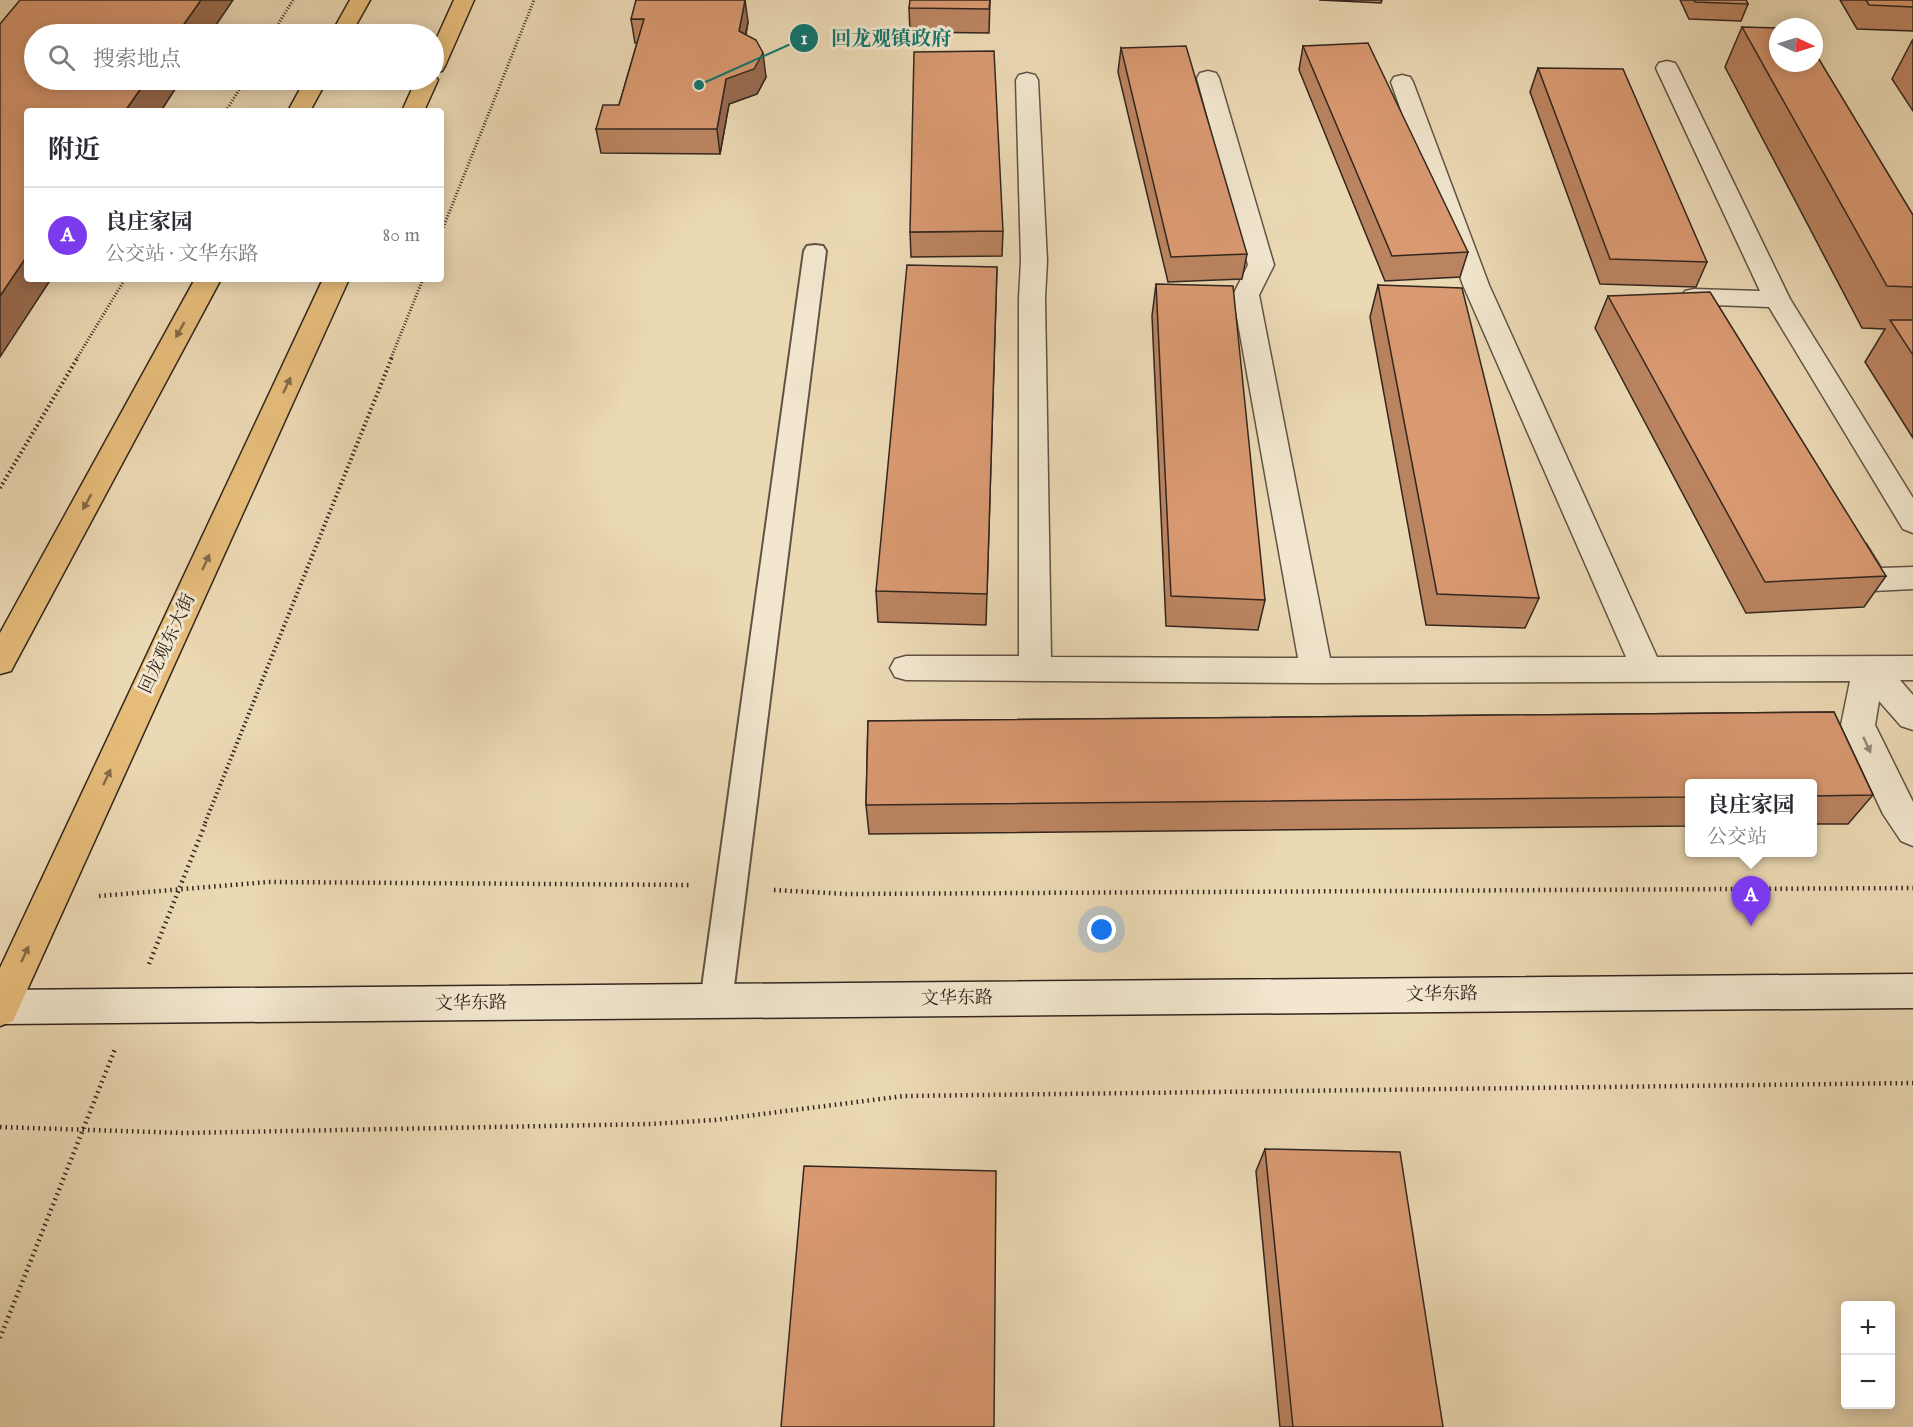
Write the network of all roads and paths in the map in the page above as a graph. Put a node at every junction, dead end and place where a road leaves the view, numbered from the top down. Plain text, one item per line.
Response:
1 (293, 0) edge
2 (360, 0) edge
3 (464, 0) edge
4 (534, 0) edge
5 (278, 24) edge
6 (347, 24) edge
7 (444, 44) edge
8 (1667, 68) dead end
9 (1208, 78) dead end
10 (1027, 81) dead end
11 (1402, 82) dead end
12 (239, 90) edge
13 (311, 90) edge
14 (423, 90) edge
15 (228, 108) edge
16 (301, 108) edge
17 (414, 108) edge
18 (444, 225) edge
19 (815, 251) dead end
20 (123, 282) edge
21 (206, 282) edge
22 (335, 282) edge
23 (422, 282) edge
24 (1777, 299) junction
25 (1720, 338) edge
26 (0, 488) edge
27 (1913, 522) edge
28 (1841, 530) edge
29 (1913, 578) edge
30 (0, 662) edge
31 (906, 668) dead end
32 (1869, 668) junction
33 (1913, 668) edge
34 (1035, 669) junction
35 (1647, 669) junction
36 (1316, 671) junction
37 (1913, 717) edge
38 (1913, 831) edge
39 (201, 834) dead end
40 (731, 886) junction
41 (1913, 888) edge
42 (50, 900) junction
43 (1913, 991) edge
44 (716, 1002) junction
45 (0, 1008) edge
46 (1913, 1083) edge
47 (0, 1127) edge
48 (31, 1260) dead end
49 (0, 1338) edge

1 - 5 path
2 - 6 main road
3 - 7 main road
4 - 18 path
8 - 24 street
9 - 36 street
10 - 34 street
11 - 35 street
12 - 15 path
13 - 16 main road
14 - 17 main road
19 - 40 lane
20 - 26 path
21 -> 30 main road
42 -> 22 main road, 回龙观东大街
23 - 39 path
24 - 25 street
24 - 27 street
28 - 29 street
31 - 34 street
32 - 33 street
32 - 35 street
32 - 37 street
32 -> 38 street
34 - 36 street
35 - 36 street
40 - 41 path
40 - 42 path
40 - 44 lane
45 -> 42 main road, 回龙观东大街
43 - 44 street, 文华东路
44 - 45 street, 文华东路
46 - 47 path
48 - 49 path

